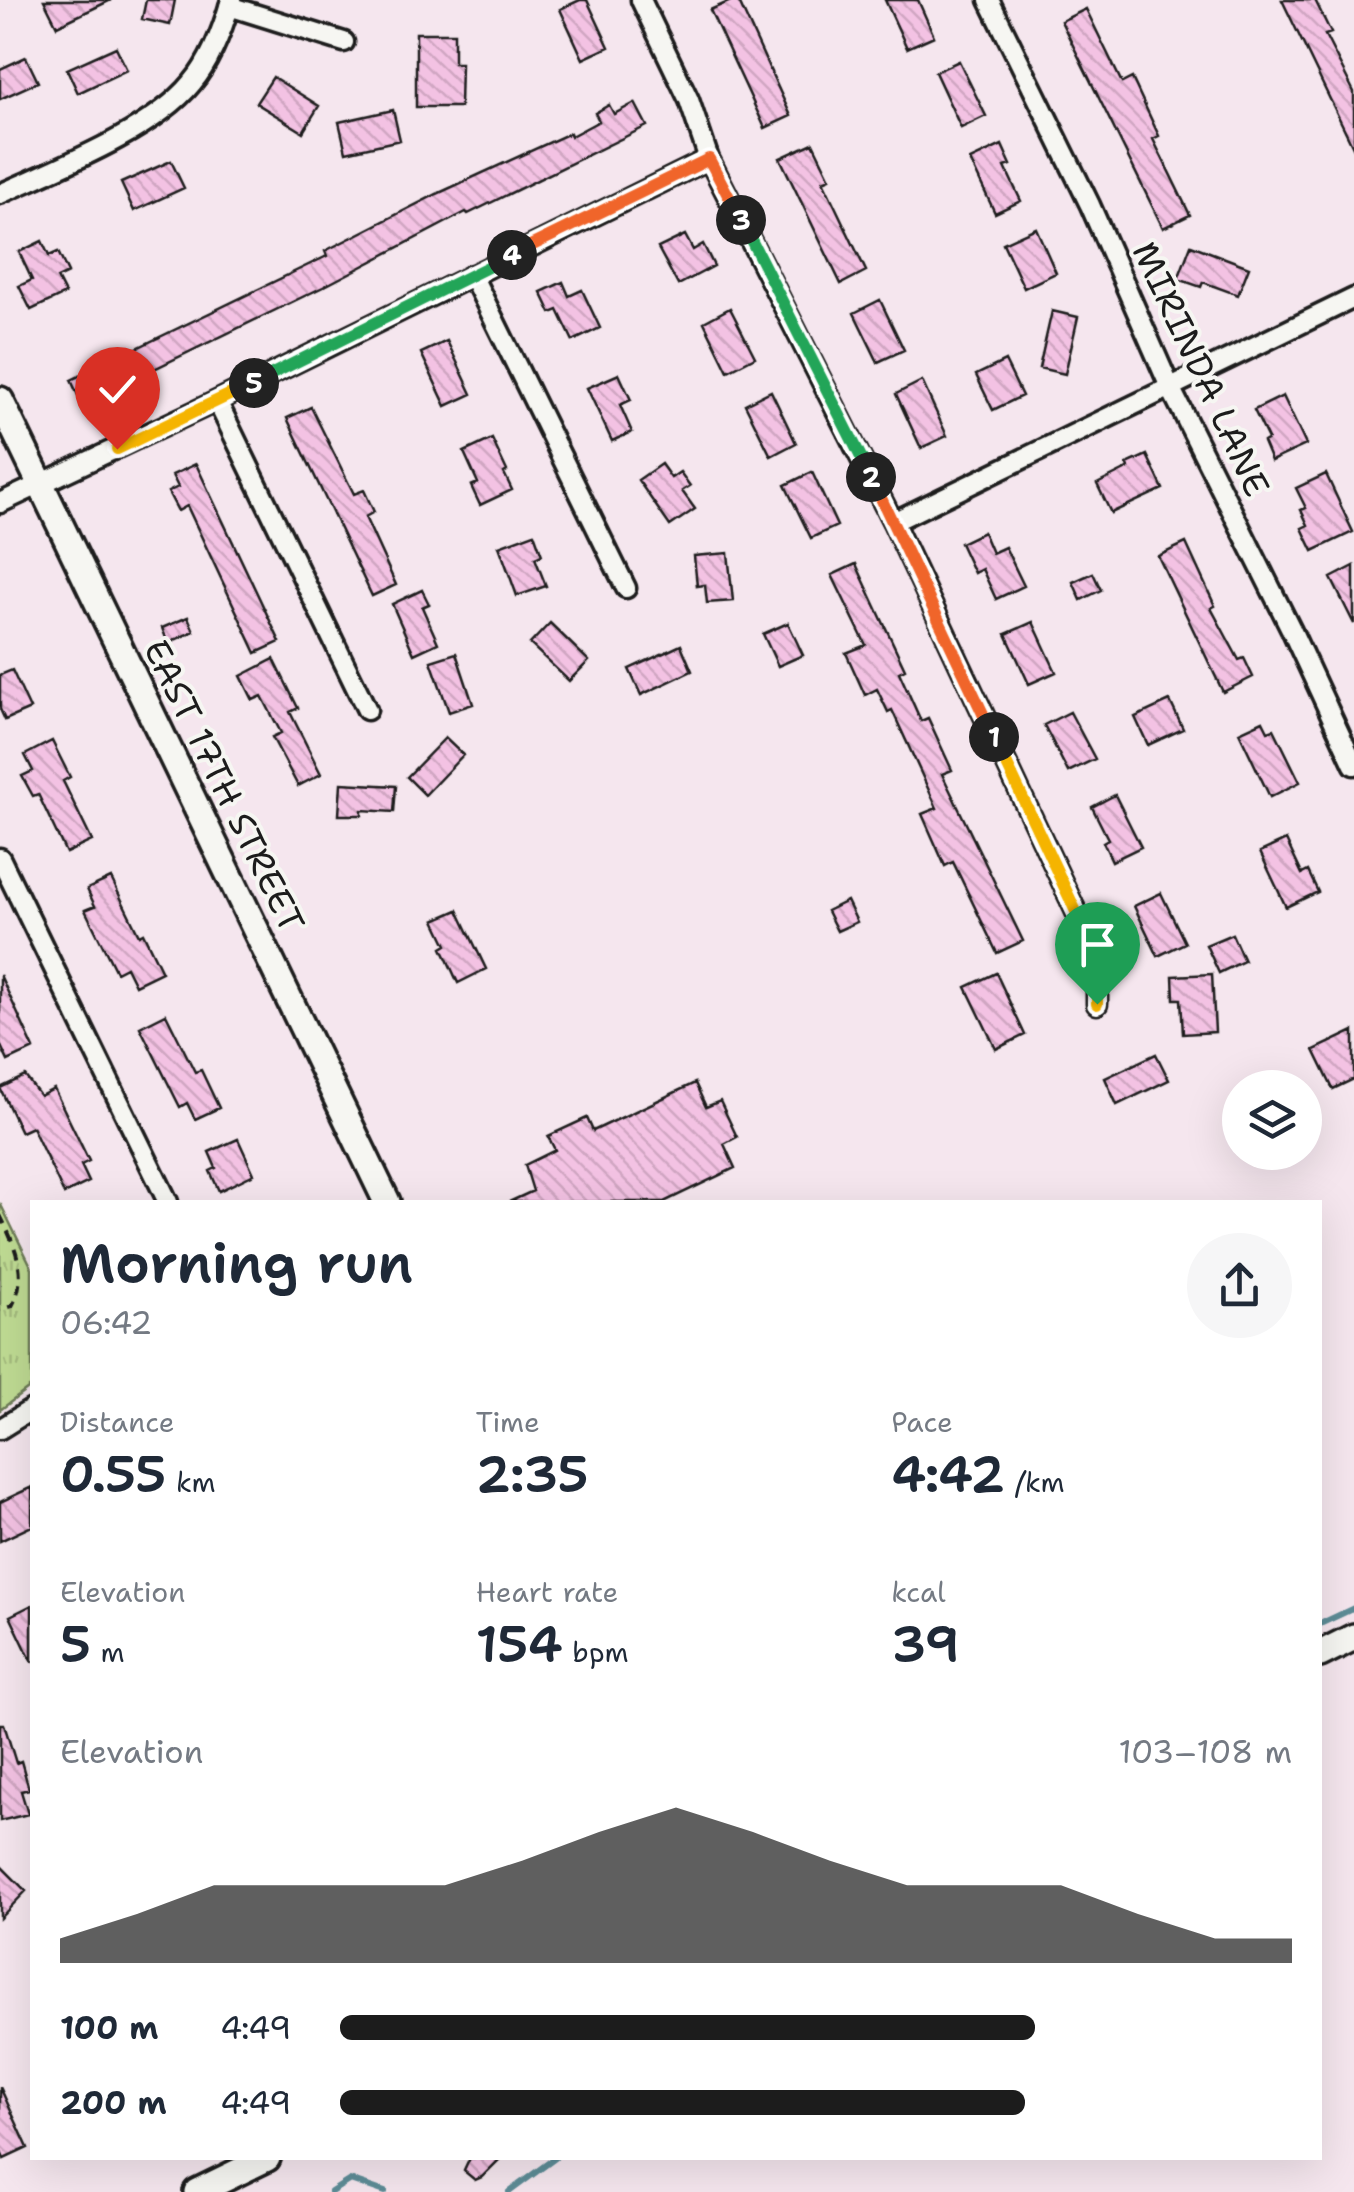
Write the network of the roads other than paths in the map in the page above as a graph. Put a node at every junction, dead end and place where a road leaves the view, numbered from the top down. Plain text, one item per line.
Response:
1 (641, 0) edge
2 (988, 0) edge
3 (230, 3) edge
4 (344, 42) dead end
5 (709, 159) junction
6 (0, 194) edge
7 (472, 275) junction
8 (1354, 298) edge
9 (1169, 385) junction
10 (0, 400) edge
11 (217, 401) junction
12 (40, 485) junction
13 (0, 503) edge
14 (893, 522) junction
15 (626, 588) dead end
16 (367, 710) dead end
17 (1354, 765) edge
18 (0, 858) edge
19 (1097, 1004) dead end
20 (167, 1200) edge
21 (386, 1200) edge
22 (30, 1409) edge
23 (0, 1429) edge
24 (1354, 1638) edge
25 (1322, 1653) edge
26 (263, 2160) edge
27 (197, 2192) edge

1 - 5 street
2 - 9 street, MIRINDA LANE
3 - 4 street
3 - 6 street
5 - 7 street
5 - 14 street
7 - 11 street
7 - 15 street
8 - 9 street
9 - 14 street
9 - 17 street, MIRINDA LANE
10 - 12 main road, EAST 17TH STREET
11 - 12 street
11 - 16 street
12 - 13 street
12 - 21 main road, EAST 17TH STREET
14 - 19 street
18 - 20 street
22 - 23 street
24 - 25 main road
26 - 27 main road

